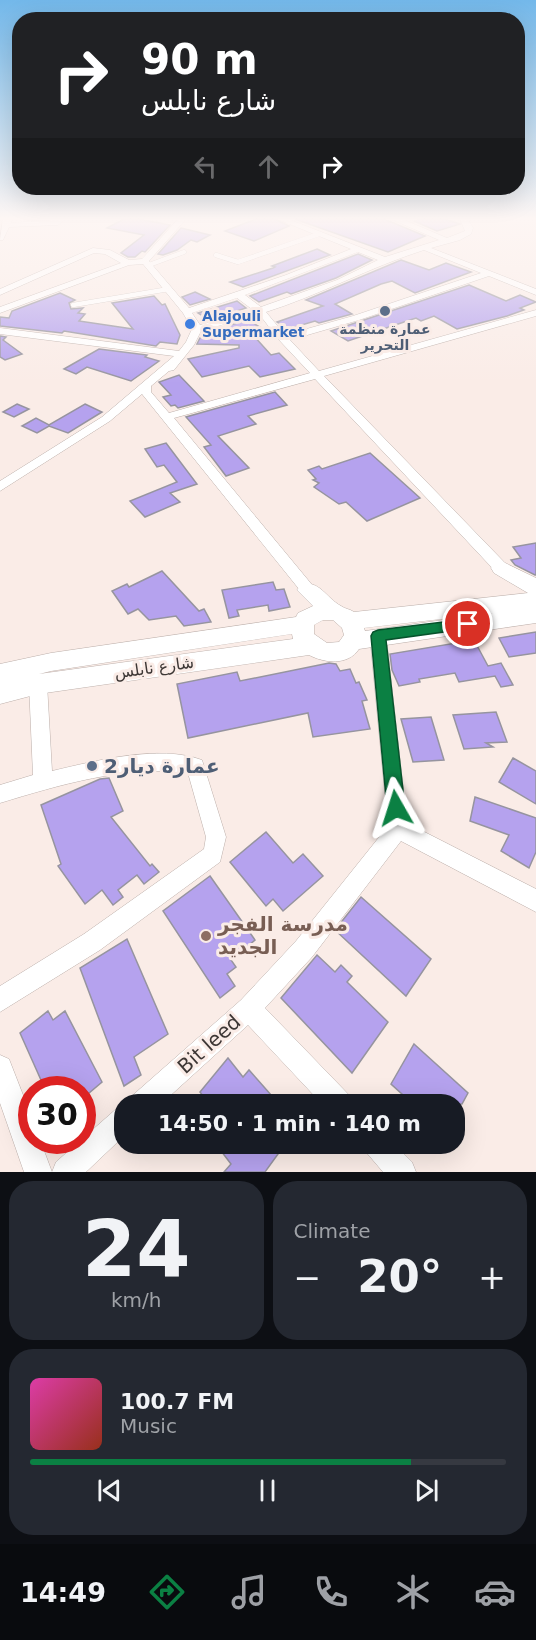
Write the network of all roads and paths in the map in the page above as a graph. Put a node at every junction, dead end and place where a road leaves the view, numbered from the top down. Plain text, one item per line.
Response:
1 (41, 274) edge
2 (99, 274) edge
3 (156, 274) edge
4 (295, 274) edge
5 (359, 274) edge
6 (487, 274) joint
7 (274, 282) junction
8 (169, 290) junction
9 (0, 292) edge
10 (536, 292) edge
11 (237, 294) junction
12 (303, 295) junction
13 (74, 305) dead end
14 (0, 310) edge
15 (261, 311) junction
16 (187, 312) junction
17 (536, 313) edge
18 (197, 329) junction
19 (0, 331) edge
20 (283, 339) junction
21 (177, 357) junction
22 (316, 375) junction
23 (143, 394) junction
24 (166, 417) junction
25 (6, 477) edge
26 (0, 487) edge
27 (501, 568) junction
28 (536, 588) edge
29 (308, 590) junction
30 (536, 600) edge
31 (494, 604) junction
32 (536, 615) edge
33 (346, 624) junction
34 (307, 629) junction
35 (378, 636) junction
36 (0, 674) edge
37 (38, 684) junction
38 (0, 694) edge
39 (43, 780) junction
40 (0, 794) edge
41 (398, 829) junction
42 (536, 901) edge
43 (0, 1000) edge
44 (249, 1008) junction
45 (0, 1068) edge
46 (153, 1094) edge
47 (331, 1094) edge
48 (114, 1128) edge
49 (385, 1154) edge
50 (38, 1172) edge
51 (66, 1172) edge
52 (402, 1172) edge

1 - 9 street
2 - 14 street
3 - 8 street
4 - 7 street
5 - 12 street
6 - 10 street
6 - 20 street
7 - 11 street
7 - 12 street
8 - 13 lane
8 - 16 street
11 - 15 street
11 - 16 street
12 - 15 street
15 - 18 street
15 - 20 street
16 - 18 street
17 - 22 street
18 - 21 street
19 - 21 street
20 - 22 street
21 - 23 street
22 - 24 street
22 - 27 street
23 - 24 street
23 - 25 street
24 - 29 street
25 - 26 street
27 - 28 main road
27 - 31 main road
29 - 33 main road
29 - 34 main road
30 - 31 main road
31 - 33 main road
32 - 35 main road
33 - 34 main road
33 - 34 main road
33 - 35 main road
34 - 36 main road, شارع نابلس
34 - 37 main road, شارع نابلس
35 - 41 street
37 - 38 main road, شارع نابلس
37 - 39 street
39 - 40 street
39 - 43 street
41 - 42 street
41 - 44 street, Bit leed
44 - 46 street, Bit leed
44 - 47 street
45 - 50 street
48 - 51 street
49 - 52 street

